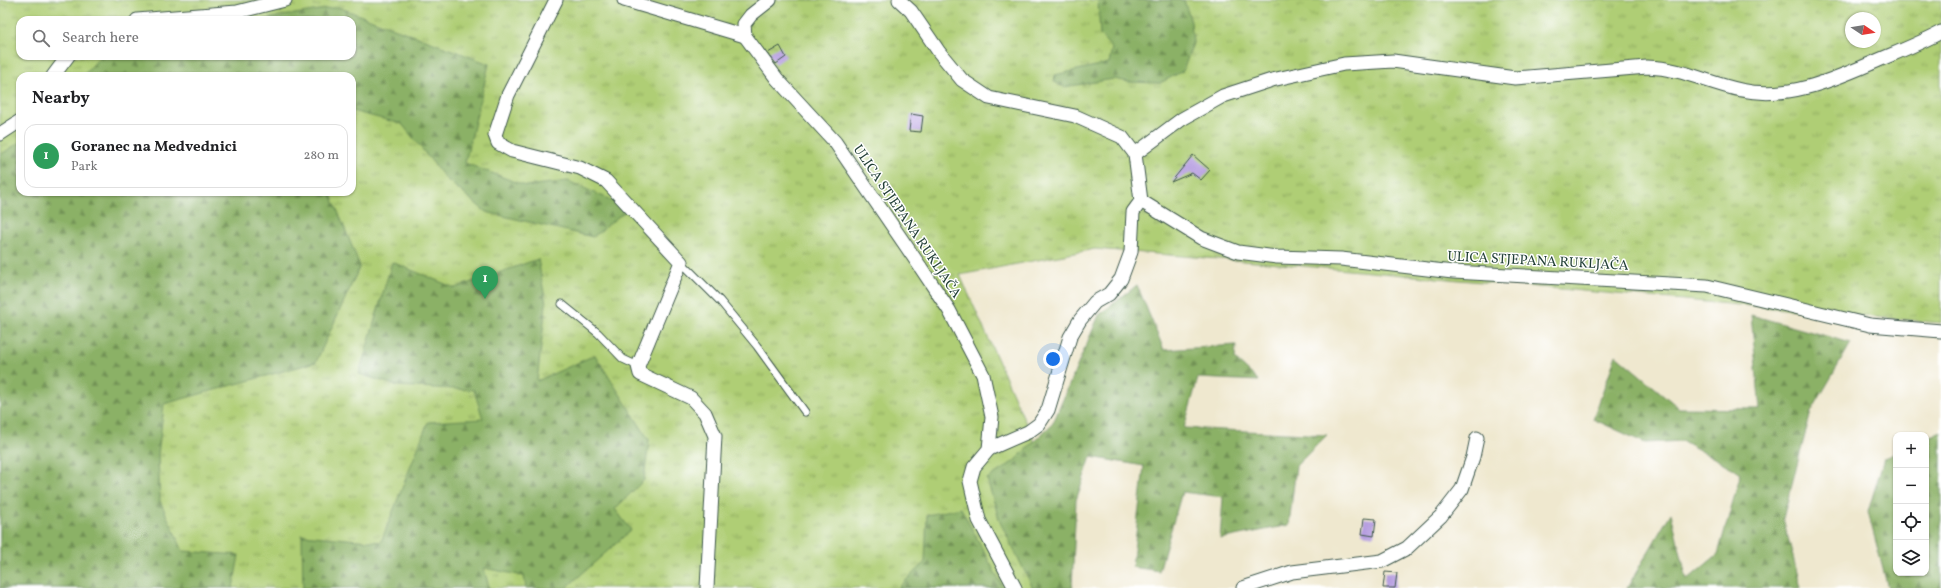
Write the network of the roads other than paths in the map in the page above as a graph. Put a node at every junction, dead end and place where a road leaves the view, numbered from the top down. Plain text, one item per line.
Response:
1 (285, 0) edge
2 (556, 0) edge
3 (624, 0) edge
4 (770, 0) edge
5 (899, 0) edge
6 (188, 16) edge
7 (1941, 32) edge
8 (745, 36) junction
9 (65, 60) edge
10 (56, 72) edge
11 (16, 124) edge
12 (0, 134) edge
13 (1135, 154) junction
14 (1141, 201) junction
15 (681, 262) junction
16 (562, 304) dead end
17 (1941, 331) edge
18 (638, 366) junction
19 (805, 412) dead end
20 (1477, 438) dead end
21 (989, 449) junction
22 (707, 588) edge
23 (1015, 588) edge
24 (1243, 588) edge

1 - 6 street
2 - 15 street
3 - 8 street
4 - 8 street
5 - 13 street
7 - 13 street
8 - 21 street, ULICA STJEPANA RUKLJAČA
9 - 10 street
11 - 12 street
13 - 14 street
14 - 17 street, ULICA STJEPANA RUKLJAČA
14 - 21 street
15 - 18 street
15 - 19 lane
16 - 18 lane
18 - 22 street
20 - 24 street
21 - 23 street

